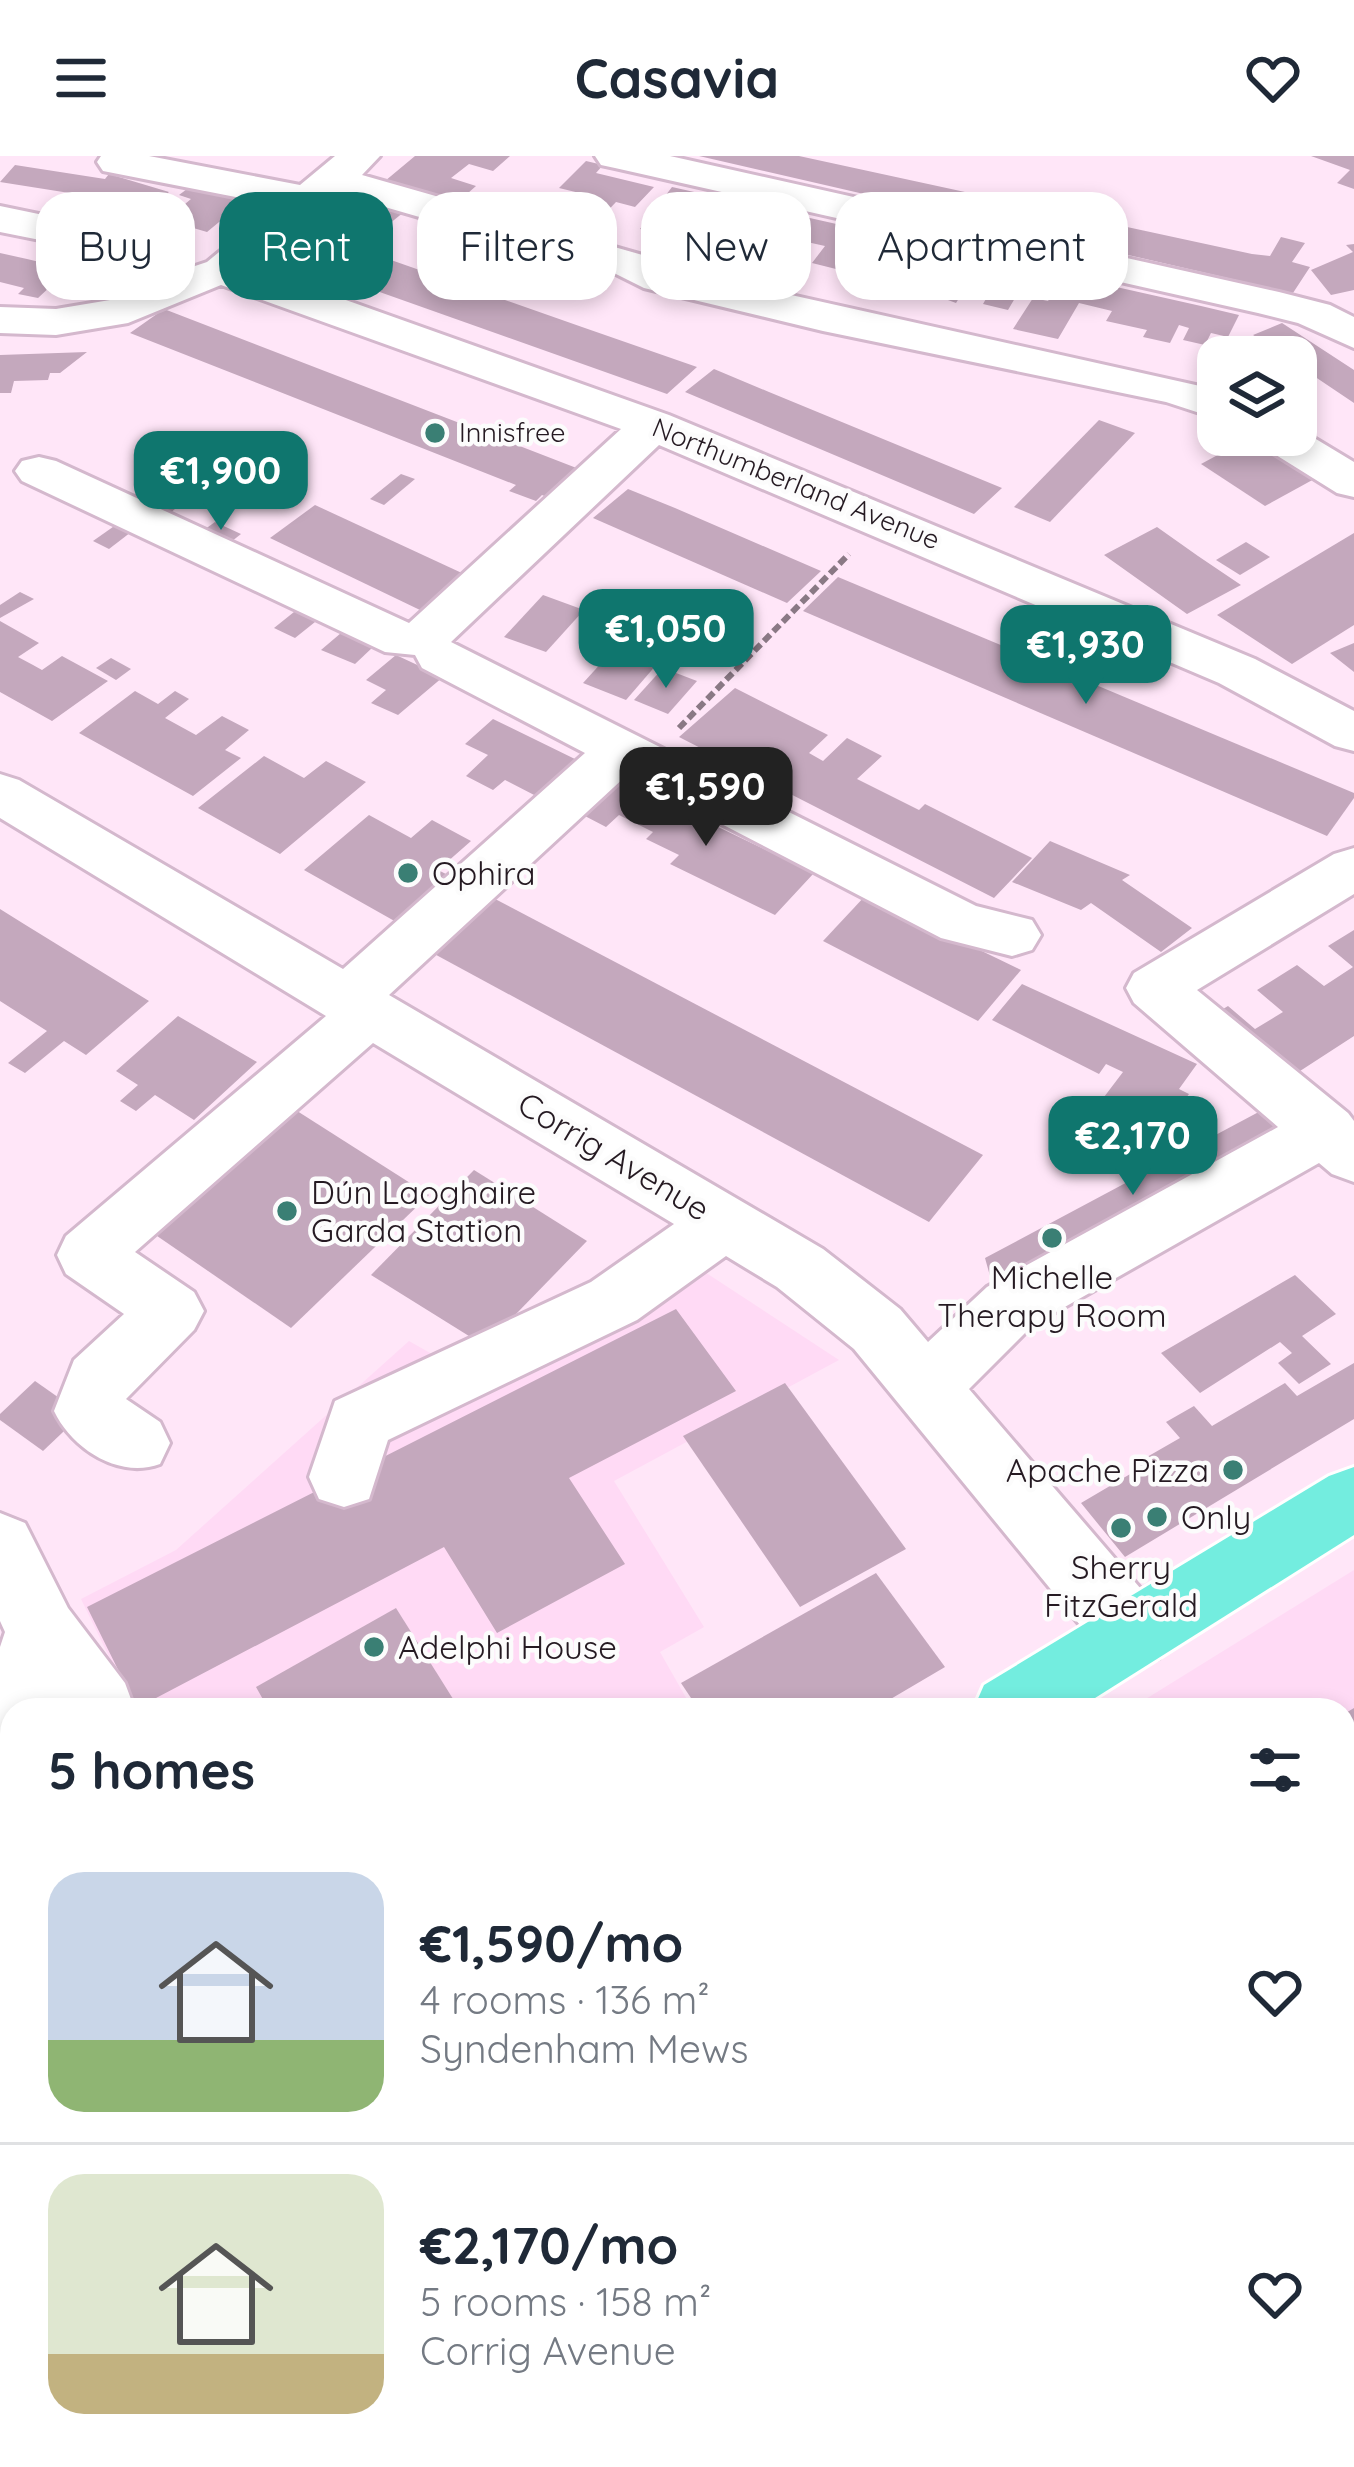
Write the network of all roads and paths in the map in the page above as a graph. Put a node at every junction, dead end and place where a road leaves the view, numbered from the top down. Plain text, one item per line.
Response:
1 (615, 156) edge
2 (117, 162) dead end
3 (334, 178) edge
4 (0, 219) edge
5 (36, 226) edge
6 (219, 272) edge
7 (303, 300) edge
8 (0, 320) edge
9 (1351, 330) edge
10 (1197, 398) edge
11 (653, 425) junction
12 (1311, 456) edge
13 (39, 471) dead end
14 (1354, 483) edge
15 (884, 519) junction
16 (440, 656) dead end
17 (1354, 733) edge
18 (634, 756) junction
19 (0, 793) edge
20 (1354, 868) edge
21 (1012, 935) dead end
22 (358, 1006) junction
23 (1340, 1143) edge
24 (726, 1222) junction
25 (928, 1386) junction
26 (136, 1443) dead end
27 (344, 1477) dead end
28 (1354, 1498) edge
29 (0, 1545) edge
30 (42, 1632) junction
31 (1133, 1634) junction
32 (18, 1698) edge
33 (92, 1698) edge
34 (1029, 1698) edge

1 - 9 street
2 - 3 street
3 - 10 street
4 - 5 street
6 - 8 street
7 - 11 street, Northumberland Avenue
11 - 13 street
11 - 15 street, Northumberland Avenue
12 - 14 street
15 - 17 street, Northumberland Avenue
15 - 18 path
16 - 18 street
18 - 21 street
18 - 22 street
19 - 22 street, Corrig Avenue
20 - 23 street
22 - 24 street, Corrig Avenue
22 - 26 street
23 - 25 street
24 - 25 street, Corrig Avenue
24 - 27 street
25 - 31 street, Corrig Avenue
28 - 31 main road
29 - 30 street
30 - 32 street
30 - 33 street
31 - 34 main road

